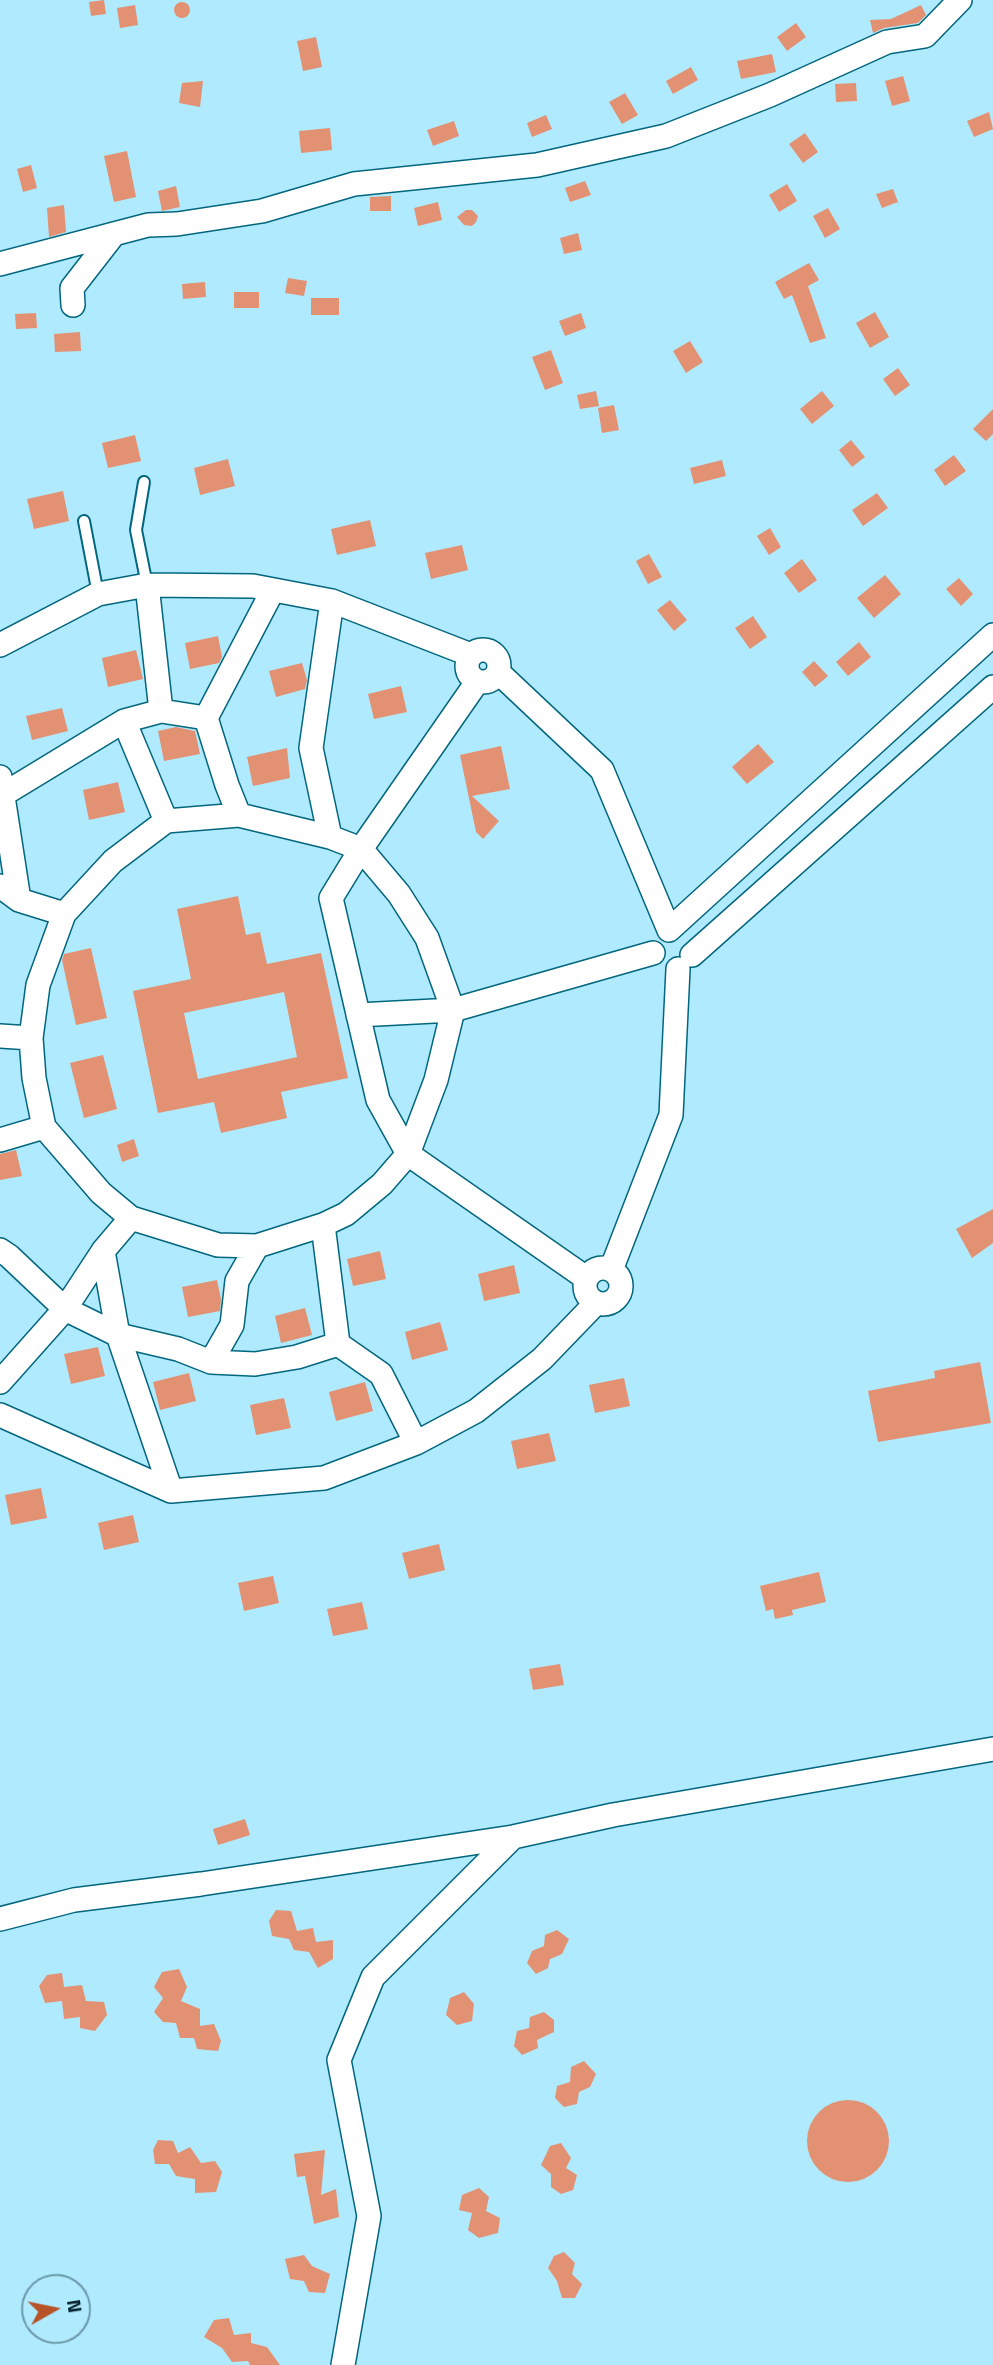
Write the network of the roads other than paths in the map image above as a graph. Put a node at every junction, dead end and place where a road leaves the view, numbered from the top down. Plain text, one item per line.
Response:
1 (960, 0) edge
2 (114, 234) junction
3 (0, 264) edge
4 (73, 305) dead end
5 (144, 482) dead end
6 (84, 521) dead end
7 (147, 585) junction
8 (273, 590) junction
9 (98, 594) junction
10 (332, 601) junction
11 (993, 635) edge
12 (0, 645) edge
13 (471, 655) junction
14 (499, 671) junction
15 (477, 682) junction
16 (993, 687) edge
17 (161, 711) junction
18 (206, 718) junction
19 (124, 721) junction
20 (1, 790) edge
21 (239, 815) junction
22 (166, 821) junction
23 (330, 837) junction
24 (361, 849) junction
25 (0, 886) edge
26 (19, 900) junction
27 (64, 914) junction
28 (669, 930) junction
29 (653, 953) junction
30 (685, 962) junction
31 (453, 1010) junction
32 (358, 1015) junction
33 (0, 1036) edge
34 (31, 1038) junction
35 (44, 1127) junction
36 (0, 1140) edge
37 (408, 1154) junction
38 (131, 1218) junction
39 (323, 1225) junction
40 (257, 1246) junction
41 (0, 1250) edge
42 (103, 1251) junction
43 (611, 1270) junction
44 (586, 1278) junction
45 (596, 1303) junction
46 (65, 1309) junction
47 (232, 1325) junction
48 (118, 1335) junction
49 (338, 1344) junction
50 (211, 1362) junction
51 (255, 1364) junction
52 (0, 1382) edge
53 (0, 1398) edge
54 (0, 1413) edge
55 (416, 1443) junction
56 (171, 1491) junction
57 (993, 1749) edge
58 (513, 1837) junction
59 (0, 1919) edge
60 (343, 2365) edge

1 - 2 street
2 - 3 street
2 - 4 street
5 - 7 lane
6 - 9 lane
7 - 8 street
7 - 9 street
7 - 17 street
8 - 10 street
8 - 18 street
9 - 12 street
10 - 13 street
10 - 23 street
11 - 28 street
13 - 14 street
13 - 15 street
14 - 15 street
14 - 28 street
15 - 24 street
16 - 30 street
17 - 18 street
17 - 19 street
18 - 21 street
19 - 20 street
19 - 22 street
20 - 26 street
21 - 22 street
21 - 23 street
22 - 27 street
23 - 24 street
24 - 31 street
24 - 32 street
25 - 26 street
26 - 27 street
27 - 34 street
28 - 29 street
28 - 30 street
29 - 30 street
29 - 31 street
30 - 43 street
31 - 32 street
31 - 37 street
32 - 37 street
33 - 34 street
34 - 35 street
35 - 36 street
35 - 38 street
37 - 39 street
37 - 44 street
38 - 40 street
38 - 42 street
39 - 40 street
39 - 49 street
40 - 47 street
41 - 46 street
42 - 46 street
42 - 48 street
43 - 44 street
43 - 45 street
44 - 45 street
45 - 55 street
46 - 48 street
46 - 52 street
47 - 50 street
47 - 51 street
48 - 50 street
48 - 56 street
49 - 51 street
49 - 55 street
50 - 51 street
53 - 54 street
54 - 56 street
55 - 56 street
57 - 58 street
58 - 59 street
58 - 60 street

